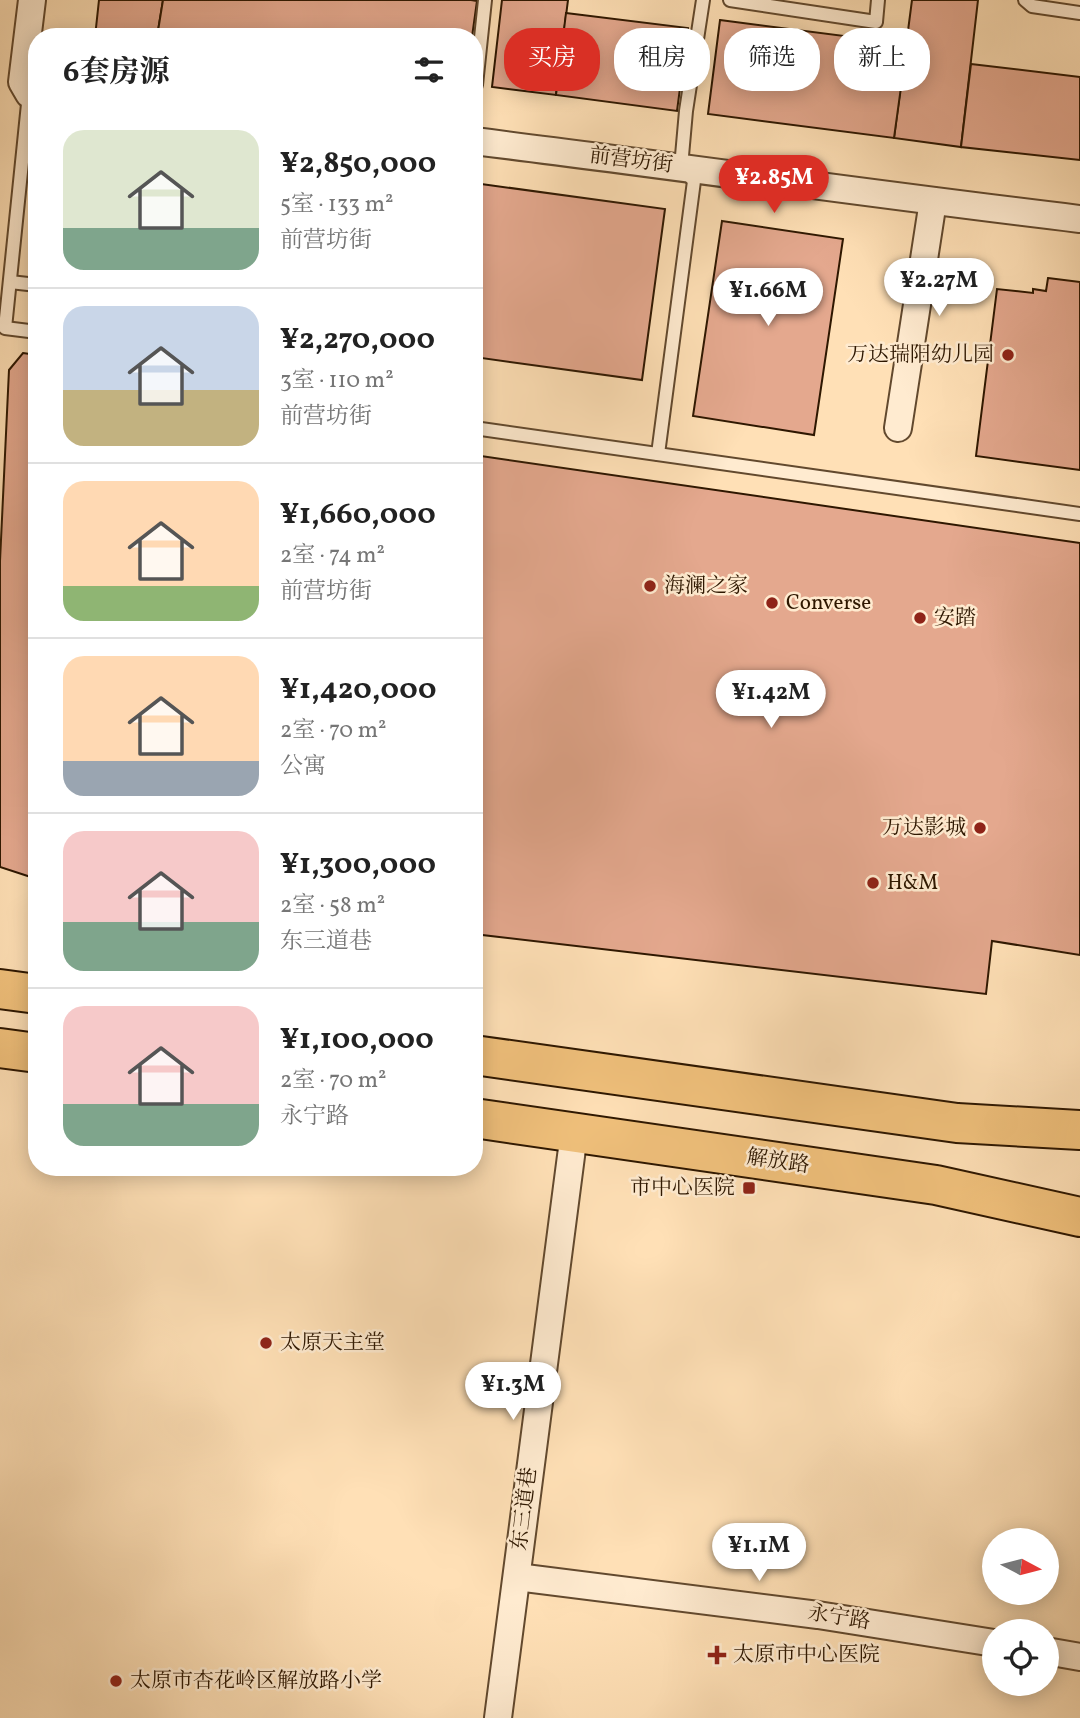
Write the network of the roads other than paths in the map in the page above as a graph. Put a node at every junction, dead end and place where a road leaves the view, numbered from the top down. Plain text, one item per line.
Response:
1 (32, 0) edge
2 (47, 0) edge
3 (485, 0) edge
4 (703, 0) edge
5 (730, 0) edge
6 (878, 0) edge
7 (1025, 0) edge
8 (1080, 13) edge
9 (30, 28) edge
10 (43, 28) edge
11 (482, 28) edge
12 (28, 49) edge
13 (25, 86) edge
14 (483, 142) edge
15 (483, 155) edge
16 (687, 174) junction
17 (932, 207) junction
18 (1080, 219) edge
19 (1080, 231) edge
20 (10, 282) junction
21 (28, 284) edge
22 (28, 331) edge
23 (898, 428) dead end
24 (483, 429) edge
25 (658, 454) junction
26 (1080, 514) edge
27 (0, 989) edge
28 (28, 993) edge
29 (0, 1048) edge
30 (28, 1052) edge
31 (483, 1056) edge
32 (483, 1119) edge
33 (957, 1123) junction
34 (1080, 1130) edge
35 (573, 1133) junction
36 (1080, 1148) edge
37 (936, 1185) junction
38 (1080, 1197) edge
39 (1080, 1217) edge
40 (517, 1577) junction
41 (982, 1641) edge
42 (1059, 1653) edge
43 (1080, 1657) edge
44 (498, 1718) edge

1 - 9 street
2 - 10 street
3 - 11 lane
4 - 16 lane
5 - 6 lane
7 - 8 lane
12 - 13 street
13 - 20 lane
14 - 16 street, 前营坊街
15 - 16 street, 前营坊街
16 - 17 street, 前营坊街
16 - 25 lane
17 - 18 street, 前营坊街
17 - 19 street, 前营坊街
17 - 23 street
20 - 21 lane
20 - 22 lane
24 - 25 lane
25 - 26 lane
27 - 28 main road
29 - 30 main road
31 - 33 main road
32 - 35 main road, 解放路
33 - 34 main road
33 - 36 main road
35 - 37 main road, 解放路
35 - 40 street, 东三道巷
37 - 38 main road
37 - 39 main road, 解放路
40 - 41 street, 永宁路
40 - 44 street, 东三道巷
42 - 43 street

